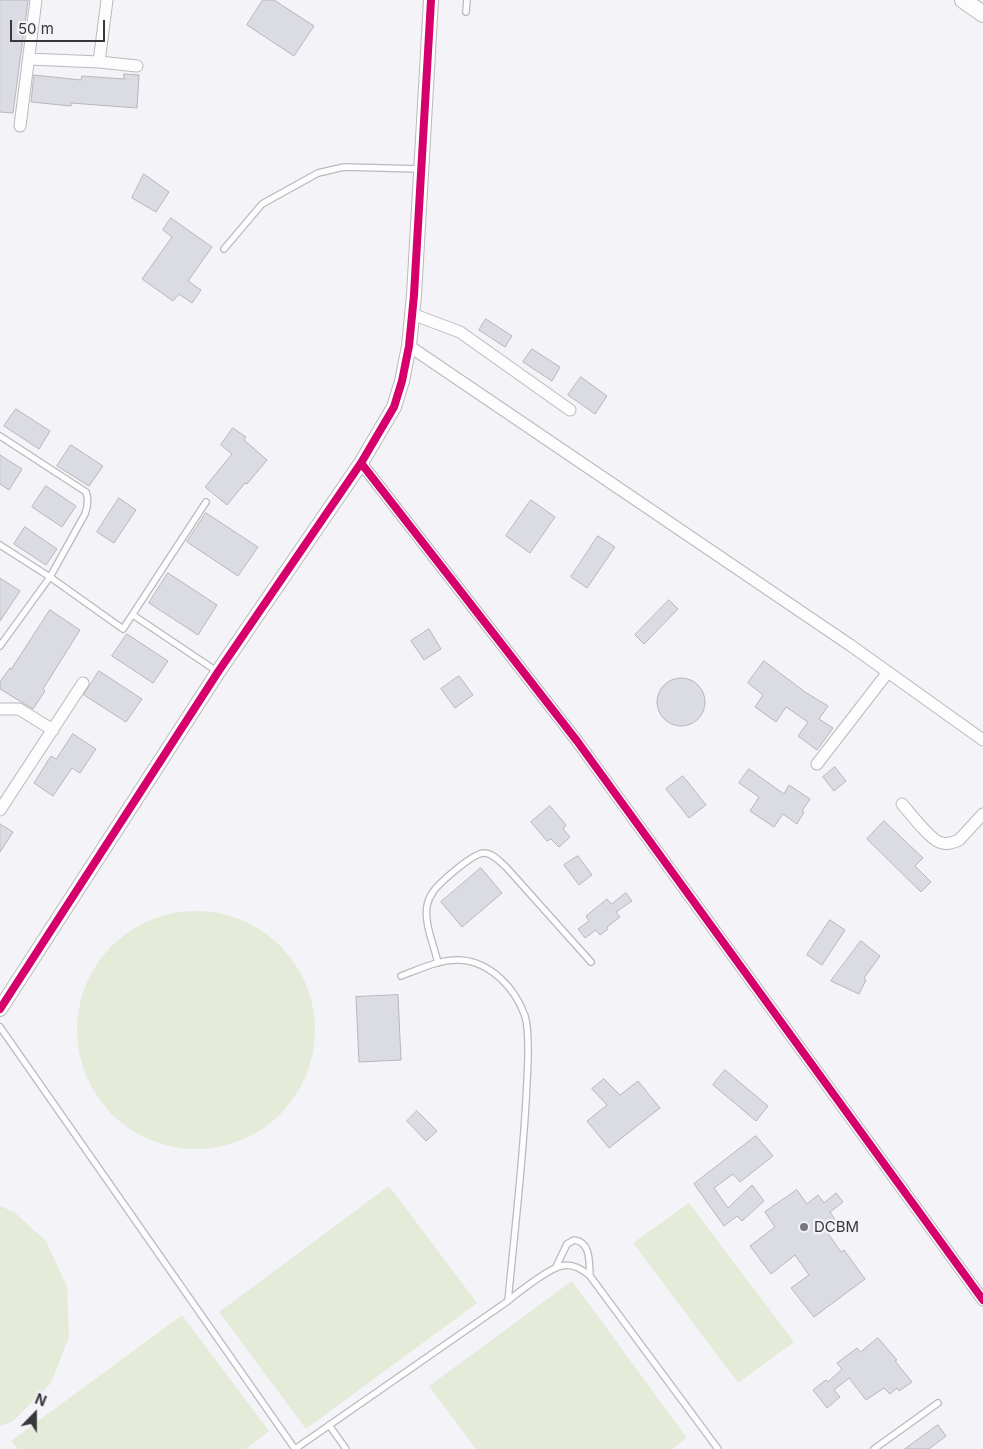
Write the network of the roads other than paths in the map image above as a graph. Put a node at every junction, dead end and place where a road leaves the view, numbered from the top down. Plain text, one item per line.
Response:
1 (36, 0) edge
2 (107, 0) edge
3 (431, 0) edge
4 (467, 0) edge
5 (963, 0) edge
6 (466, 12) dead end
7 (983, 14) edge
8 (29, 59) junction
9 (99, 62) junction
10 (137, 66) dead end
11 (20, 126) dead end
12 (422, 169) junction
13 (224, 249) dead end
14 (412, 314) junction
15 (409, 346) junction
16 (570, 410) dead end
17 (0, 436) edge
18 (361, 463) junction
19 (206, 502) dead end
20 (0, 545) edge
21 (50, 577) junction
22 (134, 615) junction
23 (0, 646) edge
24 (218, 672) junction
25 (888, 672) junction
26 (83, 683) dead end
27 (0, 709) edge
28 (53, 730) junction
29 (983, 740) edge
30 (816, 764) dead end
31 (902, 804) dead end
32 (0, 810) edge
33 (983, 814) edge
34 (591, 962) dead end
35 (438, 963) junction
36 (401, 976) dead end
37 (0, 1009) edge
38 (0, 1026) edge
39 (556, 1267) junction
40 (590, 1276) junction
41 (508, 1300) junction
42 (983, 1300) edge
43 (938, 1403) dead end
44 (329, 1425) junction
45 (295, 1449) edge
46 (346, 1449) edge
47 (718, 1449) edge
48 (874, 1449) edge

1 - 8 street
2 - 9 street
3 - 12 street
4 - 6 lane
5 - 7 main road
8 - 9 street
8 - 11 street
9 - 10 street
12 - 13 lane
12 - 14 street
14 - 15 street
14 - 16 street
15 - 18 street
15 - 25 street
17 - 21 lane
18 - 24 street
18 - 42 street
19 - 22 lane
20 - 21 lane
21 - 22 lane
21 - 23 lane
22 - 24 lane
24 - 37 street
25 - 29 street
25 - 30 street
26 - 28 street
27 - 28 street
28 - 32 street
31 - 33 street
34 - 35 lane
35 - 36 lane
35 - 41 lane
38 - 45 lane
39 - 40 lane
39 - 40 lane
39 - 41 lane
40 - 47 lane
41 - 44 lane
43 - 48 lane
44 - 45 lane
44 - 46 lane

